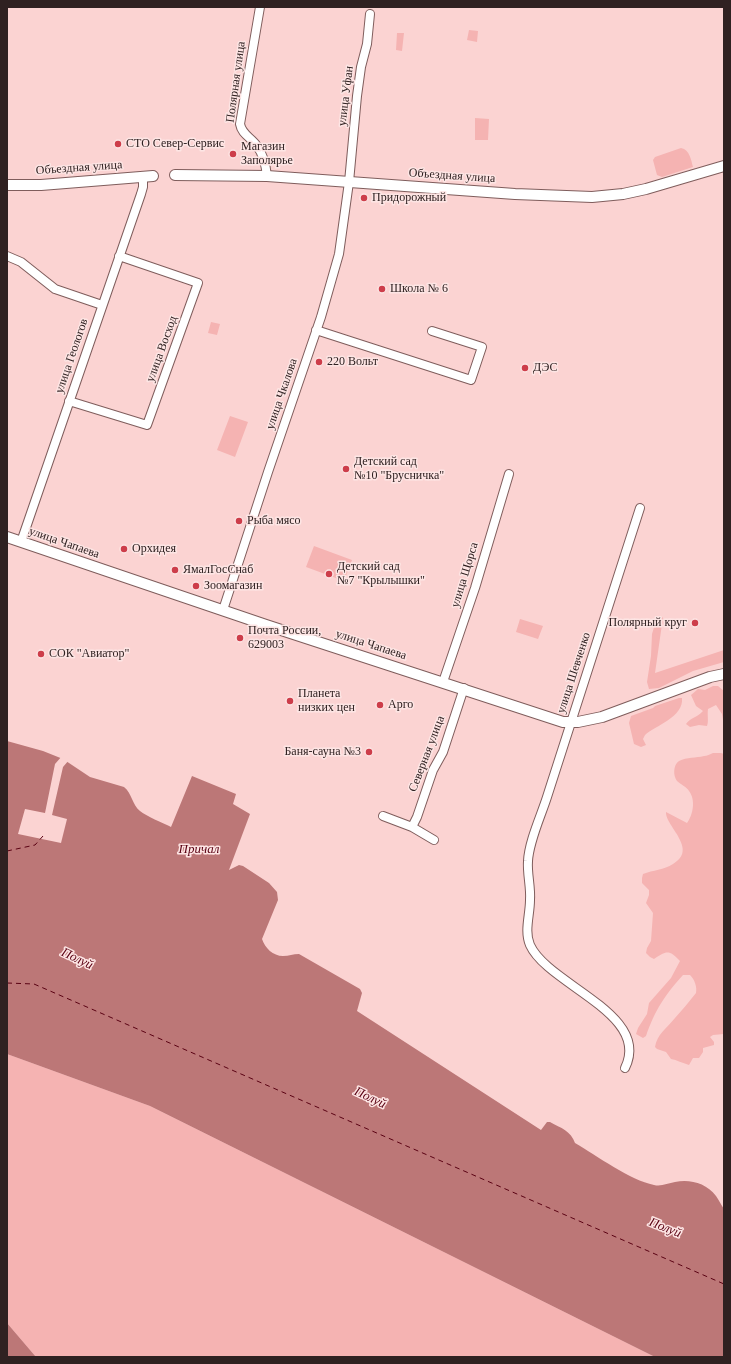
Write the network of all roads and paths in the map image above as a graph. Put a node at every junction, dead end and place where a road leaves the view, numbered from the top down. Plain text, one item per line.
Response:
1 (260, 7) edge
2 (370, 14) dead end
3 (724, 166) edge
4 (175, 175) dead end
5 (148, 176) joint
6 (267, 176) junction
7 (349, 182) junction
8 (7, 186) edge
9 (7, 256) edge
10 (119, 256) junction
11 (102, 305) junction
12 (316, 330) junction
13 (432, 331) dead end
14 (69, 401) junction
15 (509, 474) dead end
16 (640, 508) dead end
17 (7, 537) edge
18 (21, 542) junction
19 (223, 610) junction
20 (724, 674) edge
21 (443, 682) junction
22 (464, 688) junction
23 (571, 722) junction
24 (383, 816) dead end
25 (412, 827) junction
26 (434, 840) dead end
27 (625, 1068) dead end

1 - 6 street, Полярная улица
2 - 7 street, улица Уфан
3 - 7 main road, Объездная улица
4 - 6 main road, Объездная улица
5 - 8 main road, Объездная улица
5 - 10 street, улица Геологов
6 - 7 main road, Объездная улица
7 - 12 street, улица Чкалова
9 - 11 street
10 - 11 street, улица Геологов
10 - 14 street, улица Восход
11 - 14 street, улица Геологов
12 - 13 street
12 - 19 street, улица Чкалова
14 - 18 street, улица Геологов
15 - 21 street, улица Щорса
16 - 23 street, улица Шевченко
17 - 18 main road, улица Чапаева
18 - 19 main road, улица Чапаева
19 - 21 main road, улица Чапаева
20 - 23 main road, улица Чапаева
21 - 22 main road, улица Чапаева
22 - 23 main road, улица Чапаева
22 - 25 street, Северная улица
23 - 27 street, улица Шевченко
24 - 25 street
25 - 26 street

